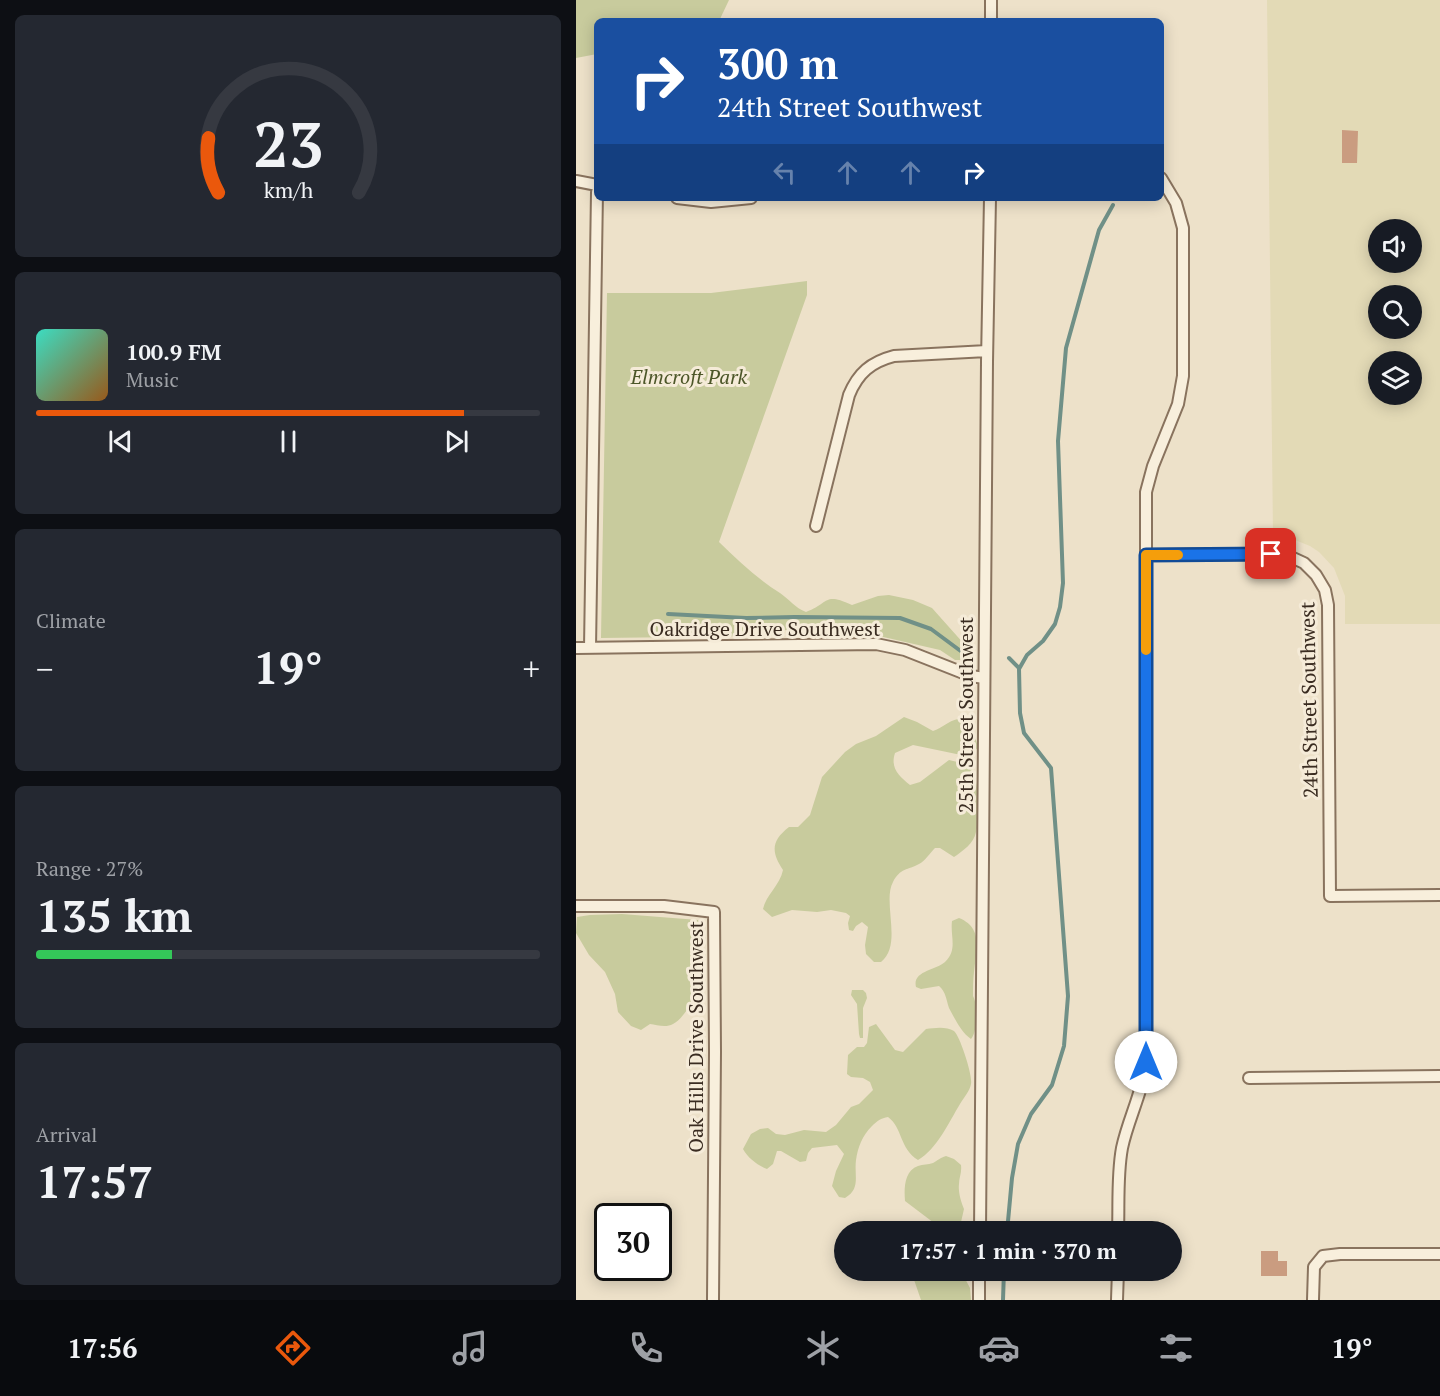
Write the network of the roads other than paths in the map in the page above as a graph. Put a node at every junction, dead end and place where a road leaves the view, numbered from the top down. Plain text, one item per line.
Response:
1 (991, 0) edge
2 (991, 18) edge
3 (576, 181) edge
4 (1164, 183) edge
5 (594, 184) edge
6 (597, 201) edge
7 (702, 201) edge
8 (721, 201) edge
9 (990, 201) edge
10 (987, 351) junction
11 (816, 526) dead end
12 (1146, 555) junction
13 (576, 648) edge
14 (590, 648) junction
15 (984, 678) junction
16 (1440, 895) edge
17 (576, 906) edge
18 (1440, 1076) edge
19 (1249, 1078) dead end
20 (980, 1221) edge
21 (1118, 1221) edge
22 (1440, 1254) edge
23 (980, 1281) edge
24 (1118, 1281) edge
25 (712, 1300) edge
26 (979, 1300) edge
27 (1117, 1300) edge
28 (1312, 1300) edge

1 - 2 street
3 - 5 street
4 - 12 street
6 - 14 street
7 - 8 street
9 - 10 street, 25th Street Southwest
10 - 11 street
10 - 15 street, 25th Street Southwest
12 - 16 street, 24th Street Southwest
12 - 21 street
13 - 14 street, Oakridge Drive Southwest
14 - 15 street, Oakridge Drive Southwest
15 - 20 street, 25th Street Southwest
17 - 25 street, Oak Hills Drive Southwest
18 - 19 street
22 - 28 street
23 - 26 street
24 - 27 street

